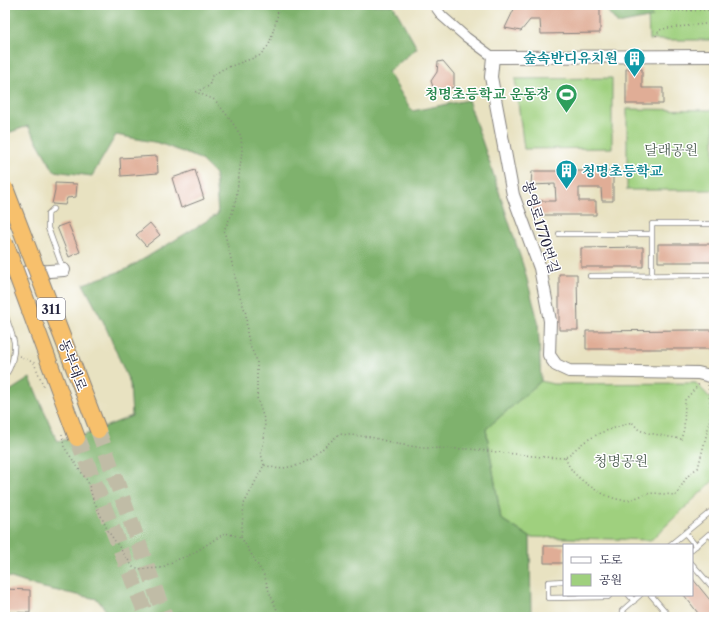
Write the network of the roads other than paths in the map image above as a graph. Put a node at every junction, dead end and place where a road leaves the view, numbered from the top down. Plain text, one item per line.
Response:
1 (434, 5) edge
2 (714, 56) edge
3 (493, 57) junction
4 (5, 188) edge
5 (53, 209) dead end
6 (714, 224) edge
7 (559, 234) dead end
8 (652, 234) junction
9 (5, 243) edge
10 (64, 270) joint
11 (5, 274) edge
12 (652, 275) junction
13 (714, 275) edge
14 (590, 276) dead end
15 (5, 314) edge
16 (5, 375) edge
17 (707, 378) edge
18 (98, 430) tunnel mouth
19 (77, 438) tunnel mouth
20 (714, 509) edge
21 (685, 533) junction
22 (714, 540) edge
23 (671, 544) edge
24 (692, 544) edge
25 (694, 548) edge
26 (693, 565) edge
27 (563, 582) edge
28 (714, 589) edge
29 (609, 596) edge
30 (630, 596) edge
31 (639, 596) edge
32 (652, 596) edge
33 (634, 601) junction
34 (627, 617) edge
35 (670, 617) edge

1 - 3 street
2 - 3 street
3 - 17 street, 봉영로1770번길
4 - 18 highway, 동부대로 / 311, bridge
5 - 10 lane
6 - 8 lane
7 - 8 lane
8 - 12 lane
9 - 19 highway, 동부대로 / 311, bridge
10 - 11 street
12 - 13 lane
12 - 14 lane
15 - 16 lane
20 - 21 lane
21 - 23 lane
21 - 24 lane
22 - 25 lane
26 - 28 lane
27 - 29 lane
30 - 33 lane
31 - 33 lane
32 - 35 lane
33 - 34 lane

